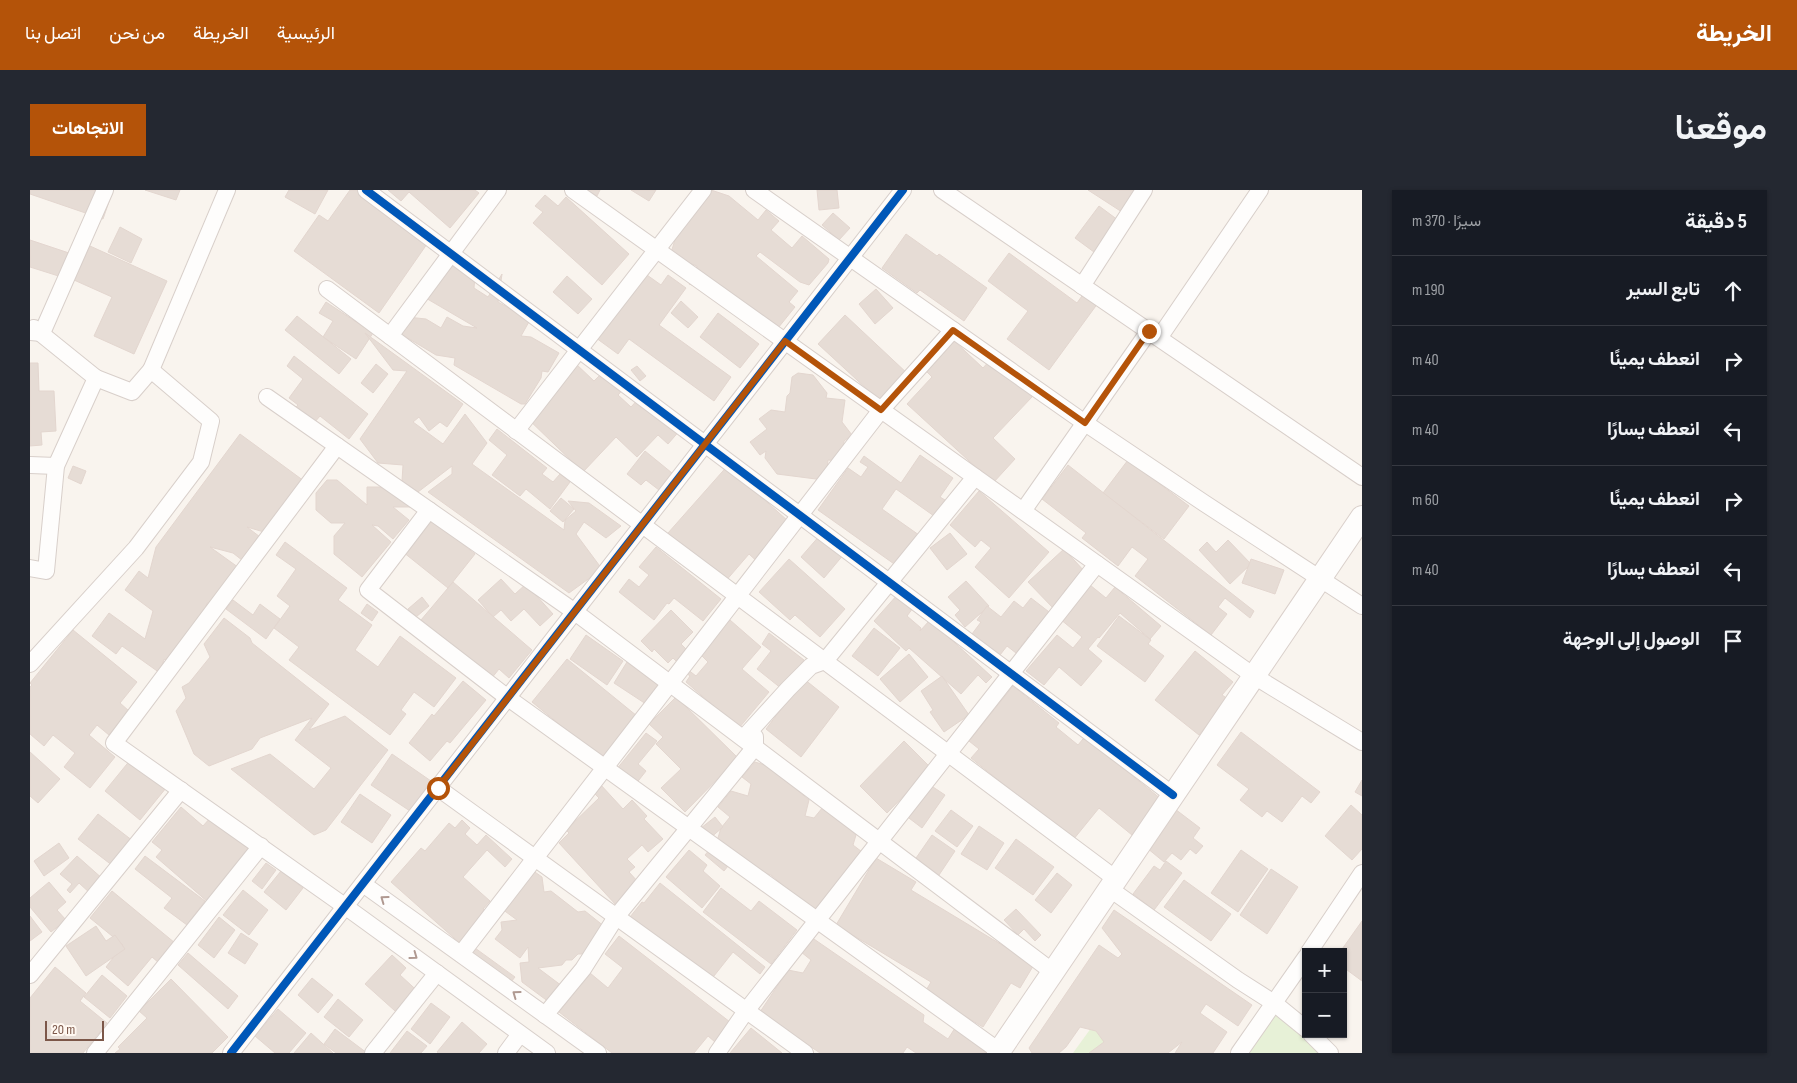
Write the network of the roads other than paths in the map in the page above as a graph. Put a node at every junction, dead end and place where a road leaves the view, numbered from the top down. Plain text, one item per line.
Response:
1 (104, 190) edge
2 (227, 190) edge
3 (366, 190) edge
4 (498, 190) edge
5 (573, 190) edge
6 (703, 190) edge
7 (754, 190) edge
8 (903, 190) edge
9 (942, 190) edge
10 (1144, 190) edge
11 (1260, 190) edge
12 (657, 249) junction
13 (451, 254) junction
14 (850, 258) junction
15 (1082, 286) junction
16 (327, 289) dead end
17 (953, 330) junction
18 (34, 331) edge
19 (1154, 334) junction
20 (390, 336) junction
21 (785, 341) junction
22 (579, 349) junction
23 (151, 370) junction
24 (96, 378) junction
25 (267, 398) dead end
26 (881, 410) junction
27 (1085, 423) junction
28 (516, 431) junction
29 (705, 444) junction
30 (338, 446) junction
31 (30, 465) edge
32 (56, 466) junction
33 (975, 477) junction
34 (1362, 477) edge
35 (429, 510) junction
36 (1023, 511) junction
37 (800, 515) junction
38 (1362, 517) edge
39 (642, 525) junction
40 (1097, 564) junction
41 (30, 568) edge
42 (1320, 579) junction
43 (889, 582) junction
44 (737, 596) junction
45 (1362, 606) edge
46 (575, 612) junction
47 (825, 661) junction
48 (30, 664) edge
49 (1011, 674) junction
50 (1254, 676) junction
51 (670, 684) junction
52 (508, 698) junction
53 (1362, 742) edge
54 (755, 747) junction
55 (948, 754) junction
56 (604, 768) junction
57 (438, 788) junction
58 (181, 790) junction
59 (1173, 795) junction
60 (689, 828) junction
61 (880, 841) junction
62 (261, 846) junction
63 (535, 858) junction
64 (1362, 873) edge
65 (363, 884) junction
66 (1113, 884) junction
67 (346, 906) junction
68 (616, 917) junction
69 (817, 921) junction
70 (1312, 948) edge
71 (460, 954) junction
72 (1302, 963) edge
73 (1053, 972) junction
74 (437, 973) junction
75 (30, 975) edge
76 (1274, 1003) junction
77 (746, 1011) junction
78 (546, 1015) junction
79 (1302, 1026) edge
80 (520, 1034) junction
81 (1315, 1038) edge
82 (999, 1052) edge
83 (95, 1053) edge
84 (232, 1053) edge
85 (373, 1053) edge
86 (506, 1053) edge
87 (547, 1053) edge
88 (598, 1053) edge
89 (717, 1053) edge
90 (805, 1053) edge
91 (1239, 1053) edge
92 (1330, 1053) edge

1 - 18 street
2 - 23 street
3 - 13 street
4 - 13 street
5 - 12 street
6 - 12 street
7 - 14 street
8 - 14 street
9 - 15 street
10 - 15 street
11 - 19 street
12 - 21 street
12 - 22 street
13 - 20 street
13 - 22 street
14 - 17 street
14 - 21 street
15 - 19 street
16 - 20 street
17 - 26 street
17 - 27 street
18 - 24 street
19 - 27 street
19 - 34 street
20 - 28 street
21 - 26 street
21 - 29 street
22 - 28 street
22 - 29 street
23 - 24 street
23 - 48 street
24 - 32 street
25 - 30 street
26 - 33 street
26 - 37 street
27 - 36 street
27 - 42 street
28 - 39 street
29 - 37 street
29 - 39 street
30 - 35 street
30 - 58 street
31 - 32 street
32 - 41 street
33 - 36 street
33 - 43 street
35 - 46 street
35 - 52 street
36 - 40 street
37 - 43 street
37 - 44 street
38 - 42 street
39 - 44 street
39 - 46 street
40 - 49 street
40 - 50 street
42 - 45 street
42 - 50 street
43 - 47 street
43 - 49 street
44 - 47 street
44 - 51 street
46 - 51 street
46 - 52 street
47 - 54 street
47 - 55 street
49 - 55 street
49 - 59 street
50 - 53 street
50 - 59 street
51 - 54 street
51 - 56 street
52 - 56 street
52 - 57 street
54 - 60 street
54 - 61 street
55 - 61 street
55 - 66 street
56 - 60 street
56 - 63 street
57 - 63 street
57 - 65 street
58 - 62 street
58 - 75 street
59 - 66 street
60 - 68 street
60 - 69 street
61 - 69 street
61 - 73 street
62 - 67 street
62 - 83 street
63 - 68 street
63 - 71 street
64 - 70 street
65 - 67 street
71 -> 65 street
66 - 73 street
66 - 76 street
67 -> 74 street
67 - 84 street
68 - 77 street
68 - 78 street
69 - 77 street
69 - 82 street
78 -> 71 street
72 - 76 street
73 - 82 street
74 - 80 street
74 - 85 street
76 - 79 street
76 - 91 street
77 - 89 street
77 - 90 street
78 - 88 street
80 - 86 street
80 - 87 street
81 - 92 street

